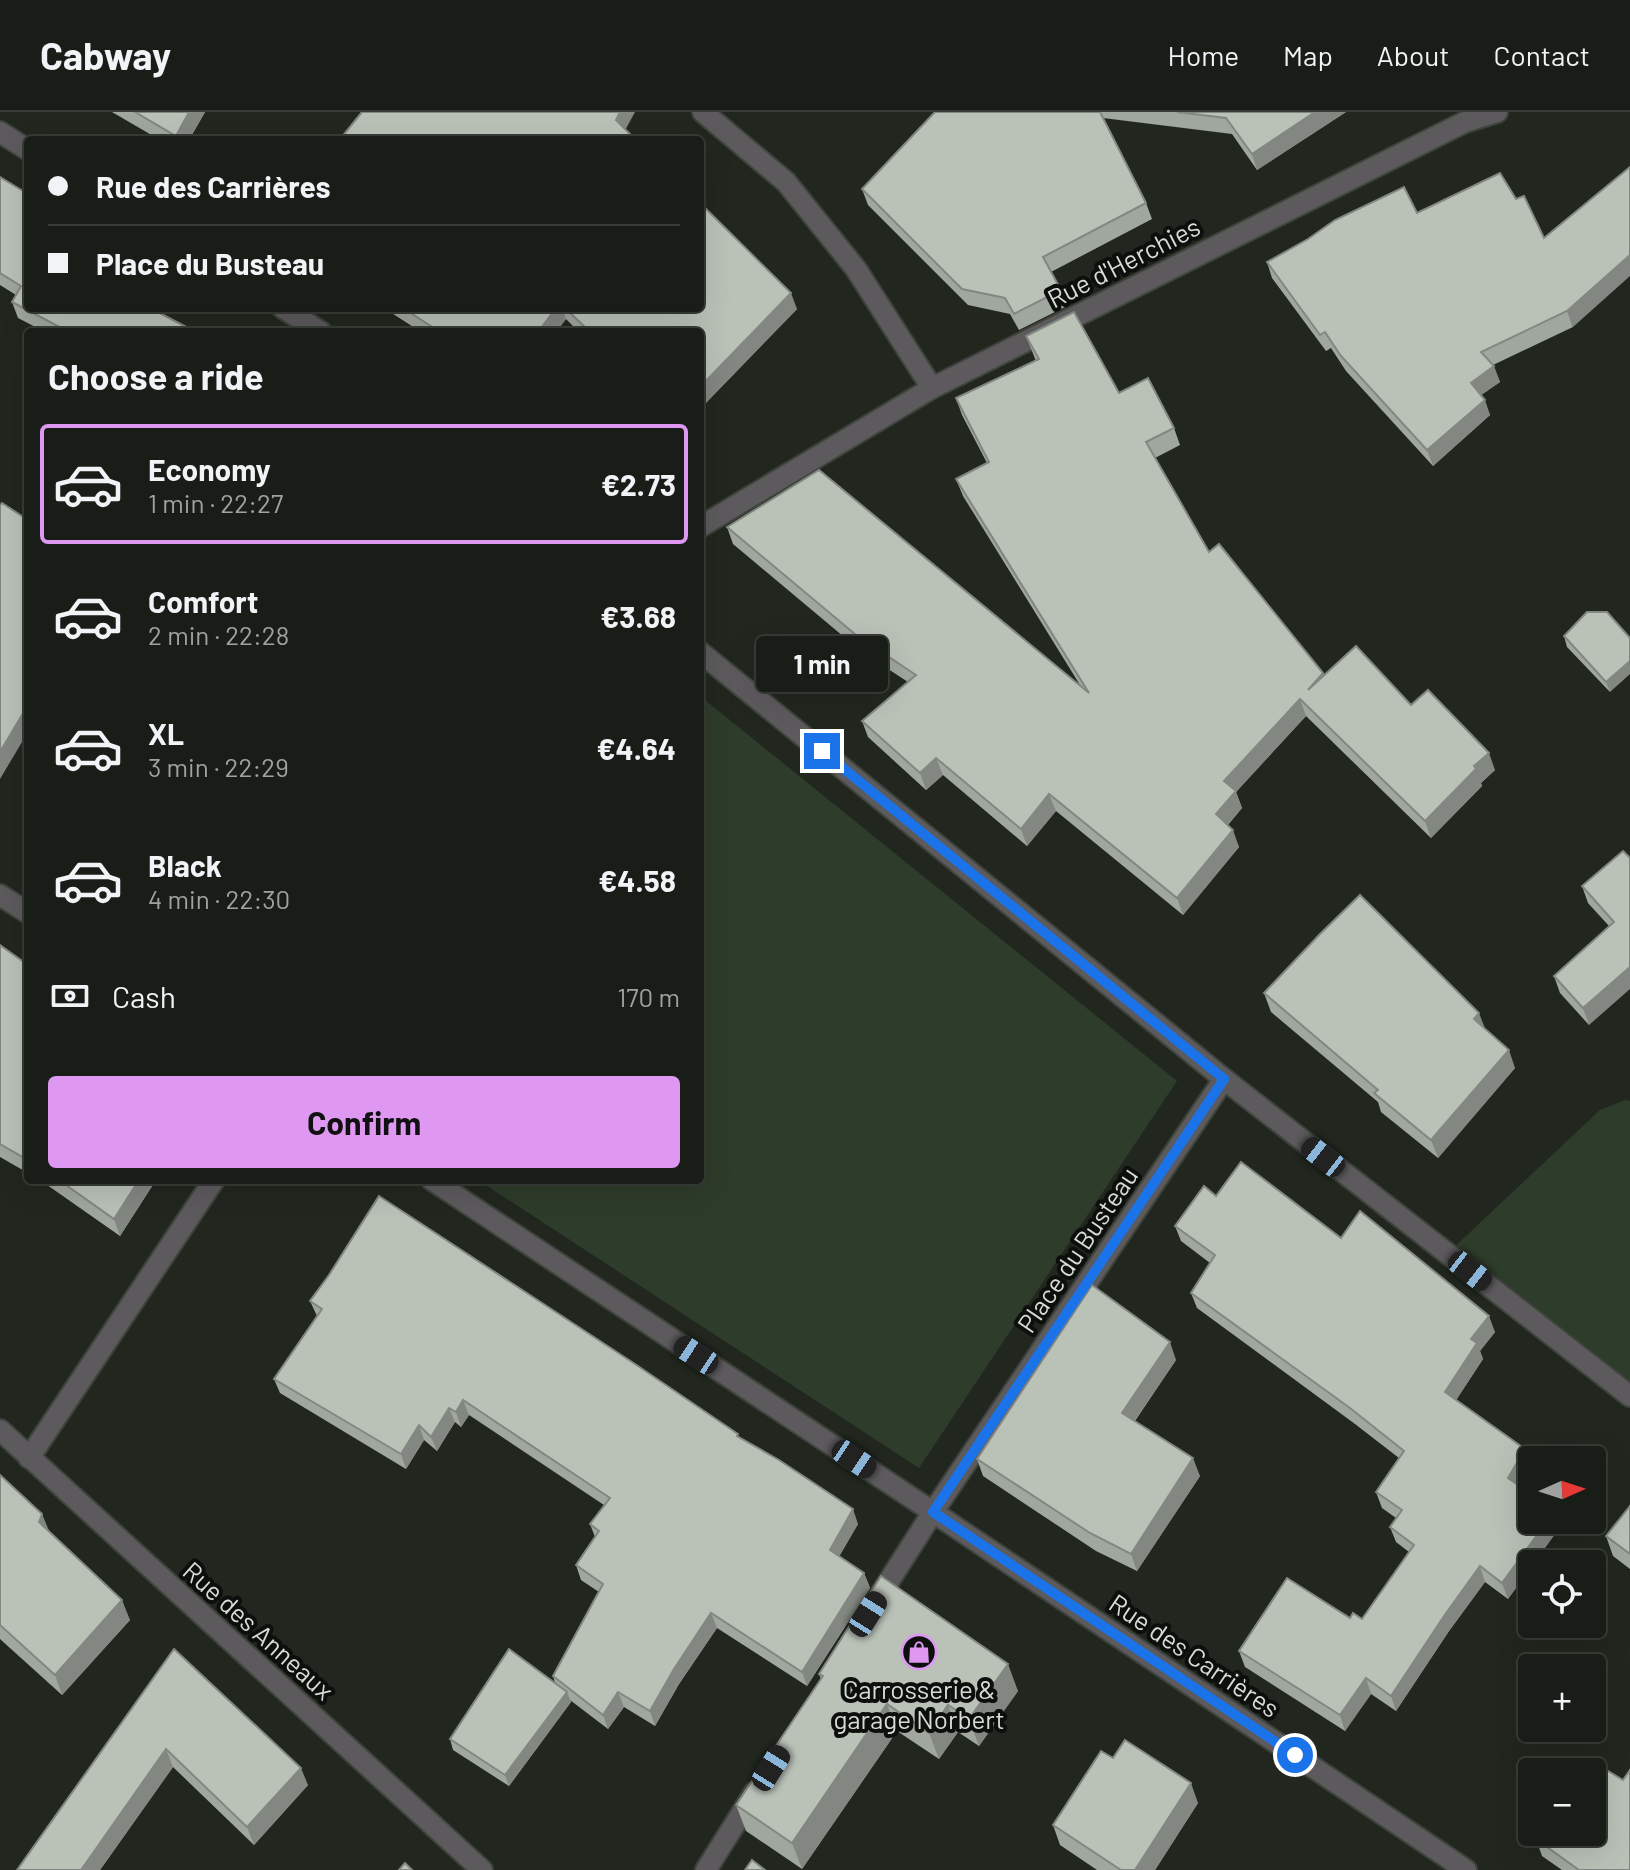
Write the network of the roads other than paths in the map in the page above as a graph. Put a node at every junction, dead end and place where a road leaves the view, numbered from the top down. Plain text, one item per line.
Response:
1 (703, 112) edge
2 (1497, 112) edge
3 (0, 132) edge
4 (24, 147) edge
5 (289, 312) edge
6 (315, 328) edge
7 (932, 388) junction
8 (704, 525) edge
9 (704, 655) edge
10 (0, 895) edge
11 (24, 910) edge
12 (1224, 1079) junction
13 (211, 1184) edge
14 (438, 1184) edge
15 (1630, 1396) edge
16 (0, 1430) edge
17 (29, 1458) junction
18 (933, 1512) junction
19 (866, 1618) edge
20 (765, 1777) edge
21 (482, 1870) edge
22 (706, 1870) edge
23 (1466, 1870) edge

1 - 7 street
2 - 7 street, Rue d'Herchies
3 - 4 street
5 - 6 street
7 - 8 street, Rue d'Herchies
9 - 12 street
10 - 11 street
12 - 15 street
12 - 18 street, Place du Busteau
13 - 17 street
14 - 18 street
16 - 17 street, Rue des Anneaux
17 - 21 street, Rue des Anneaux
18 - 19 street, Place du Busteau
18 - 23 street, Rue des Carrières
20 - 22 street

